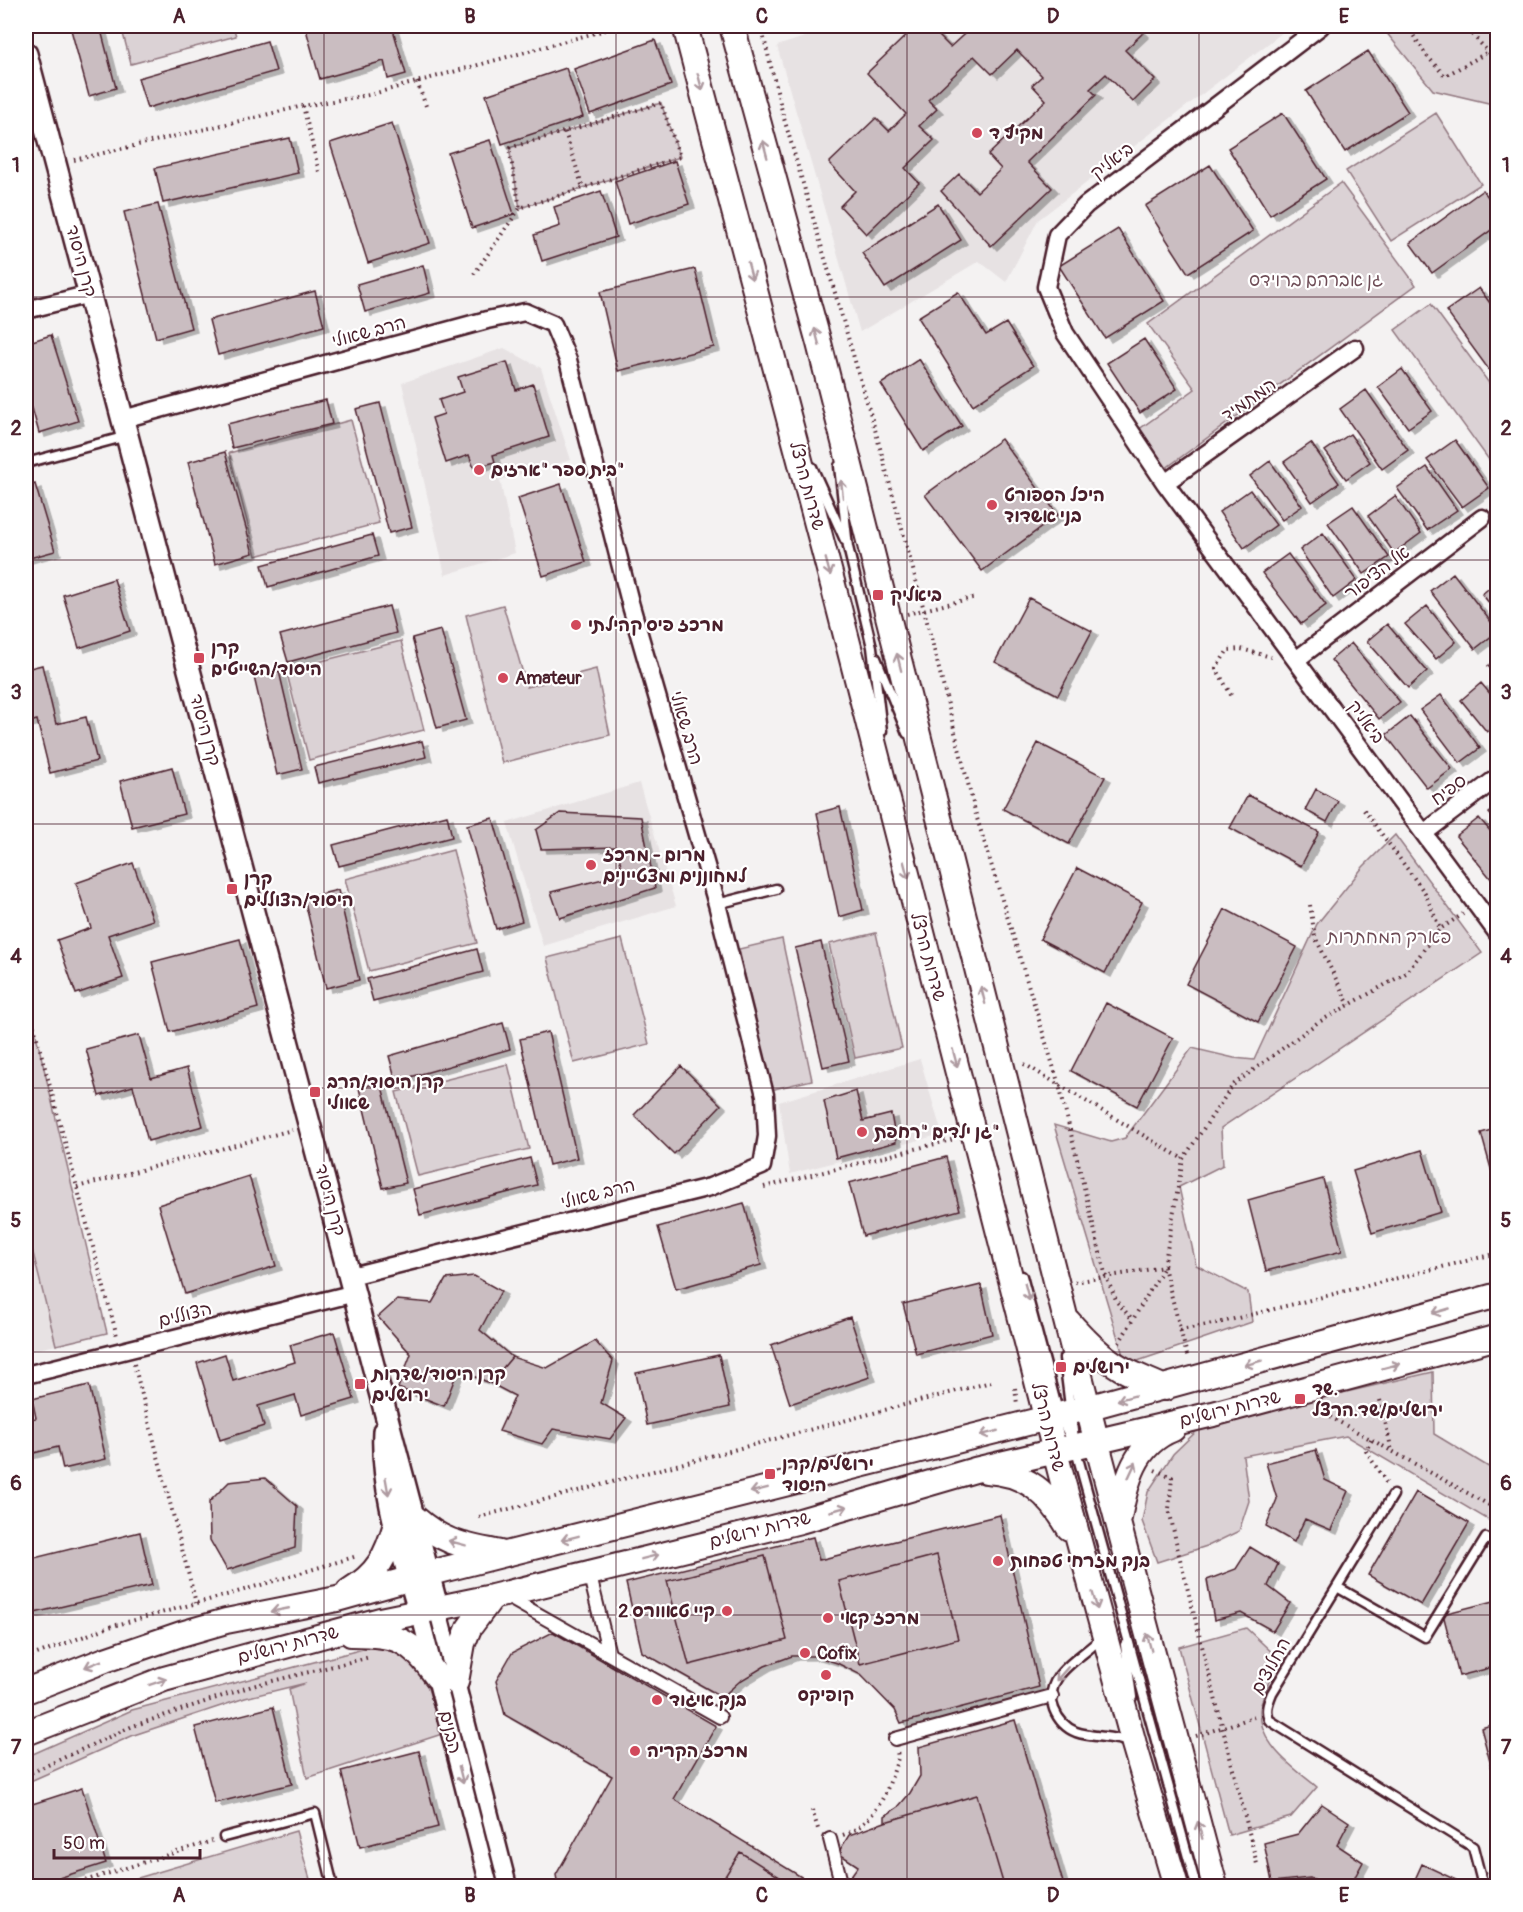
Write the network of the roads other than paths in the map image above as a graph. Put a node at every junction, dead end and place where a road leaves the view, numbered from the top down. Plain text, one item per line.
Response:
1 (685, 26) edge
2 (725, 26) edge
3 (732, 26) edge
4 (1321, 26) edge
5 (26, 54) edge
6 (745, 73) junction
7 (90, 294) junction
8 (26, 310) edge
9 (1355, 348) dead end
10 (831, 394) junction
11 (786, 409) junction
12 (125, 428) junction
13 (26, 463) edge
14 (1165, 483) junction
15 (1482, 518) dead end
16 (848, 547) junction
17 (872, 647) junction
18 (1293, 657) junction
19 (1497, 777) edge
20 (934, 800) junction
21 (891, 813) junction
22 (1424, 833) junction
23 (776, 889) dead end
24 (717, 904) junction
25 (1497, 934) edge
26 (965, 1096) junction
27 (1005, 1219) dead end
28 (1018, 1263) dead end
29 (353, 1285) junction
30 (1497, 1295) edge
31 (1057, 1300) junction
32 (1497, 1337) edge
33 (1062, 1348) dead end
34 (26, 1376) edge
35 (1165, 1388) junction
36 (1066, 1413) junction
37 (1213, 1414) junction
38 (1075, 1446) junction
39 (975, 1470) junction
40 (1393, 1495) road end
41 (406, 1521) junction
42 (1118, 1526) junction
43 (1079, 1545) junction
44 (1497, 1545) edge
45 (505, 1554) junction
46 (589, 1572) junction
47 (420, 1576) junction
48 (1337, 1587) junction
49 (497, 1595) junction
50 (337, 1599) junction
51 (1119, 1606) junction
52 (428, 1609) junction
53 (330, 1633) junction
54 (1104, 1634) junction
55 (609, 1654) junction
56 (446, 1680) junction
57 (26, 1691) edge
58 (1052, 1696) junction
59 (720, 1716) dead end
60 (26, 1733) edge
61 (895, 1738) road end
62 (1134, 1744) junction
63 (1146, 1784) junction
64 (225, 1837) road end
65 (826, 1839) road end
66 (333, 1887) edge
67 (489, 1887) edge
68 (508, 1887) edge
69 (842, 1887) edge
70 (1176, 1887) edge
71 (1196, 1887) edge
72 (1215, 1887) edge
73 (1483, 1887) edge

1 -> 11 main road, שדרות הרצל
2 - 6 lane
3 - 6 main road, שדרות הרצל
4 - 14 street, ביאליק
5 - 7 street, קרן היסוד
10 -> 6 main road, שדרות הרצל
7 - 8 street
7 - 12 street, קרן היסוד
9 - 14 street, המתמיד
16 -> 10 lane
20 -> 10 main road, שדרות הרצל
11 - 16 lane
11 -> 21 main road, שדרות הרצל
12 - 13 lane
12 - 24 street, הרב שאולי
12 - 29 street, קרן היסוד
14 - 18 street, ביאליק
15 - 18 street, אל הציפור
16 - 17 lane
17 - 20 lane
17 - 21 lane
18 - 22 street, ביאליק
19 - 22 street, ספיח
31 -> 20 main road, שדרות הרצל
21 -> 26 main road, שדרות הרצל
22 - 25 street, ביאליק
23 - 24 lane
24 - 29 street, הרב שאולי
26 - 27 lane
26 - 36 main road, שדרות הרצל
28 -> 36 lane
29 - 34 street, הצוללים
29 - 41 street, קרן היסוד
30 -> 35 main road
31 - 35 main road
31 - 36 main road, שדרות הרצל
37 -> 32 main road, שדרות ירושלים
33 - 36 lane
35 -> 36 main road, שדרות ירושלים
36 - 38 main road, שדרות הרצל
36 - 38 main road, שדרות הרצל
36 -> 45 main road, שדרות ירושלים
37 - 38 main road, שדרות ירושלים
42 -> 37 main road
38 - 39 main road, שדרות ירושלים
38 - 42 main road, שדרות הרצל
38 - 43 main road, שדרות הרצל
38 - 51 lane
39 - 43 main road
46 -> 39 main road, שדרות ירושלים
40 - 48 lane, החלוצים
45 -> 41 main road
41 - 47 street, קרן היסוד
41 - 50 main road
72 -> 42 main road, שדרות הרצל
43 -> 54 main road, שדרות הרצל
44 - 48 lane
45 - 47 main road, שדרות ירושלים
46 - 49 main road, שדרות ירושלים
46 - 55 street
47 - 50 main road, שדרות ירושלים
47 - 52 street, קרן היסוד
48 - 73 lane, החלוצים
49 - 52 main road, שדרות ירושלים
49 - 55 street
49 - 56 main road
50 -> 57 main road, שדרות ירושלים
51 - 63 lane
51 - 71 lane
52 - 53 main road, שדרות ירושלים
52 - 56 street, הבנים
53 - 56 main road
60 -> 53 main road, שדרות ירושלים
54 -> 58 lane
54 - 62 main road, שדרות הרצל
55 - 59 street
56 -> 67 street, הבנים
56 - 68 street, הבנים
58 - 61 street
58 - 62 lane
62 - 63 main road, שדרות הרצל
63 - 70 main road, שדרות הרצל
64 - 66 lane
65 - 69 street

